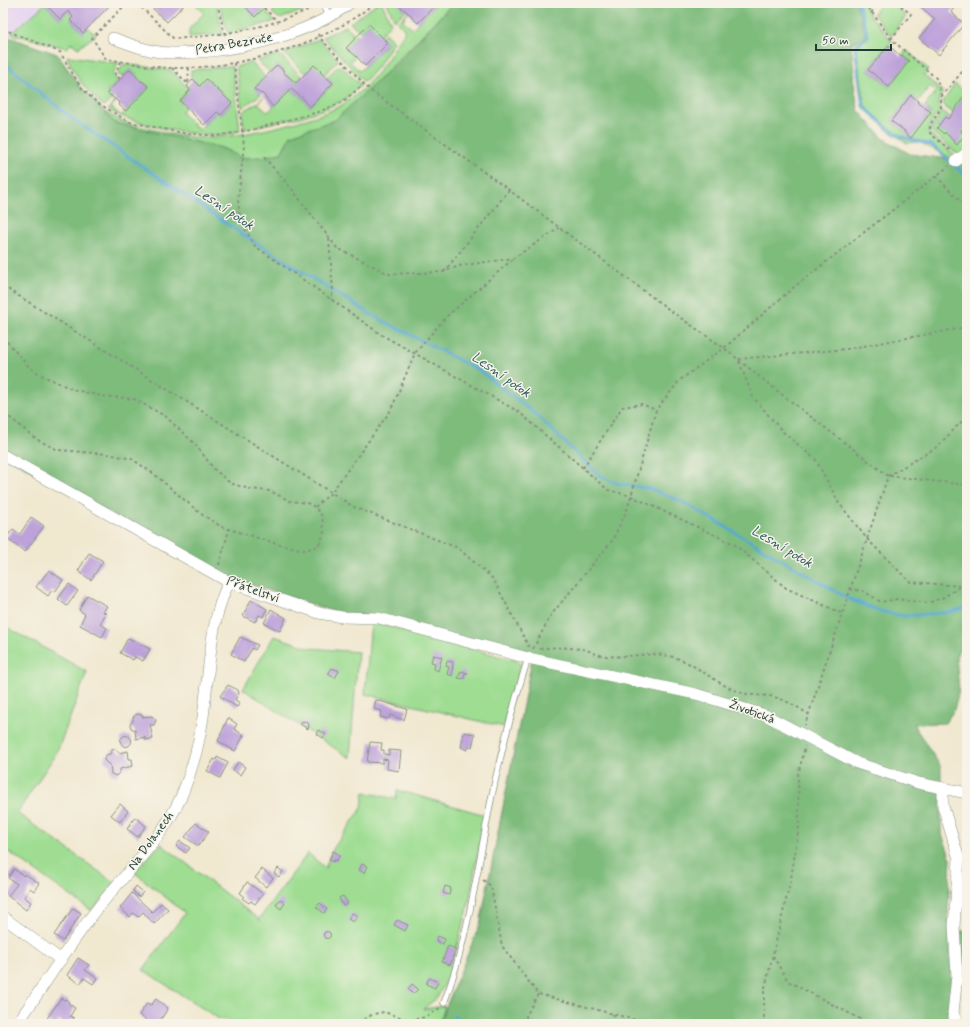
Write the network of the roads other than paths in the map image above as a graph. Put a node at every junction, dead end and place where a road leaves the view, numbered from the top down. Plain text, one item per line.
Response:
1 (323, 3) edge
2 (350, 3) edge
3 (329, 16) junction
4 (113, 38) dead end
5 (3, 455) edge
6 (229, 582) junction
7 (530, 655) junction
8 (942, 788) junction
9 (967, 793) edge
10 (3, 917) edge
11 (61, 960) junction
12 (444, 1003) road end
13 (17, 1024) edge
14 (957, 1024) edge

1 - 3 lane
2 - 3 street, Petra Bezruče
3 - 4 street, Petra Bezruče
5 - 6 street, Přátelství
6 - 7 street, Přátelství
6 - 11 street, Na Dolanech
7 - 8 street, Životická
7 - 12 lane
8 - 9 street, Životická
8 - 14 street
10 - 11 street
11 - 13 street, Na Dolanech

